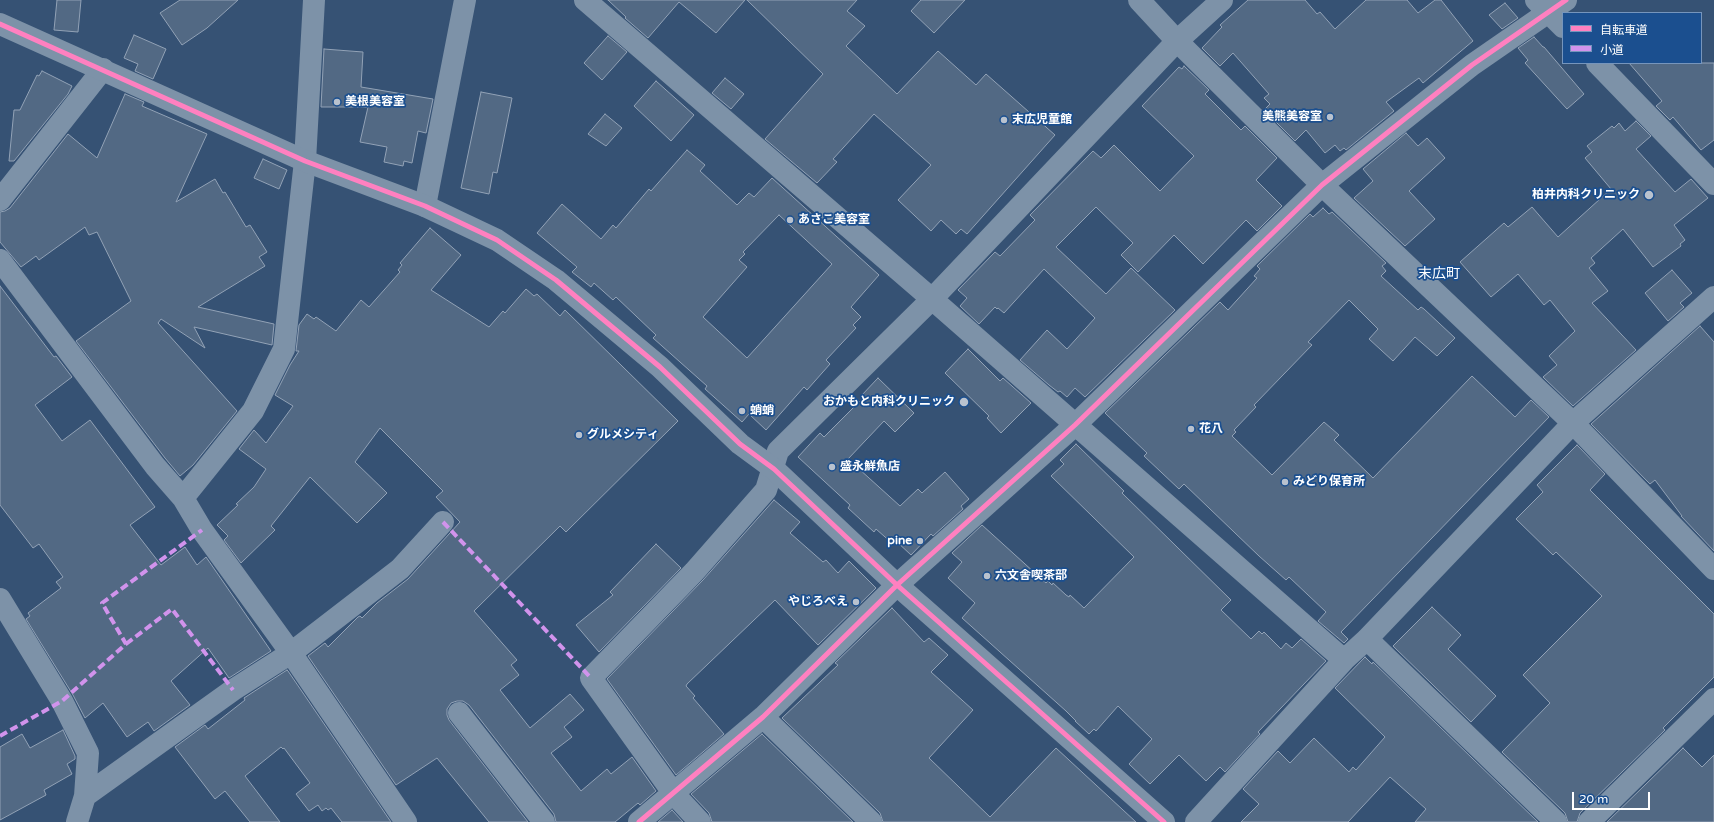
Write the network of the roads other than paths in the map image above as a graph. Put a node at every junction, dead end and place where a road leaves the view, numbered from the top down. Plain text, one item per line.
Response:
1 (314, 0) edge
2 (465, 0) edge
3 (585, 0) edge
4 (1138, 0) edge
5 (1222, 0) edge
6 (1566, 0) edge
7 (1550, 14) edge
8 (0, 24) edge
9 (1177, 41) junction
10 (1598, 64) edge
11 (103, 69) junction
12 (305, 161) junction
13 (1714, 184) edge
14 (1322, 185) junction
15 (0, 200) edge
16 (425, 206) junction
17 (0, 260) edge
18 (1714, 297) edge
19 (932, 298) junction
20 (1573, 423) junction
21 (1076, 425) junction
22 (774, 469) junction
23 (183, 498) junction
24 (443, 522) dead end
25 (1714, 569) edge
26 (897, 585) junction
27 (0, 599) edge
28 (1367, 639) junction
29 (291, 653) junction
30 (1344, 660) junction
31 (1714, 699) edge
32 (458, 713) dead end
33 (763, 717) junction
34 (674, 794) junction
35 (85, 796) junction
36 (77, 822) edge
37 (406, 822) edge
38 (544, 822) edge
39 (639, 822) edge
40 (700, 822) edge
41 (871, 822) edge
42 (1164, 822) edge
43 (1196, 822) edge
44 (1556, 822) edge
45 (1589, 822) edge

1 - 12 street
2 - 16 street
3 - 19 street
4 - 9 street
5 - 9 street
6 - 7 street
7 - 14 street
8 - 11 street
9 - 14 street
9 - 19 street
10 - 13 street
11 - 12 street
11 - 15 street
12 - 16 street
12 - 23 street
14 - 20 street
14 - 21 street
16 - 22 street
17 - 23 street
18 - 20 street
19 - 21 street
19 - 22 street
20 - 25 street
20 - 28 street
21 - 26 street
21 - 30 street
22 - 26 street
22 - 34 street
23 - 29 street
24 - 29 street
26 - 33 street
26 - 42 street
27 - 35 street
28 - 30 street
28 - 44 street
29 - 35 street
29 - 37 street
30 - 43 street
31 - 45 street
32 - 38 street
33 - 34 street
33 - 41 street
34 - 39 street
34 - 40 street
35 - 36 street

